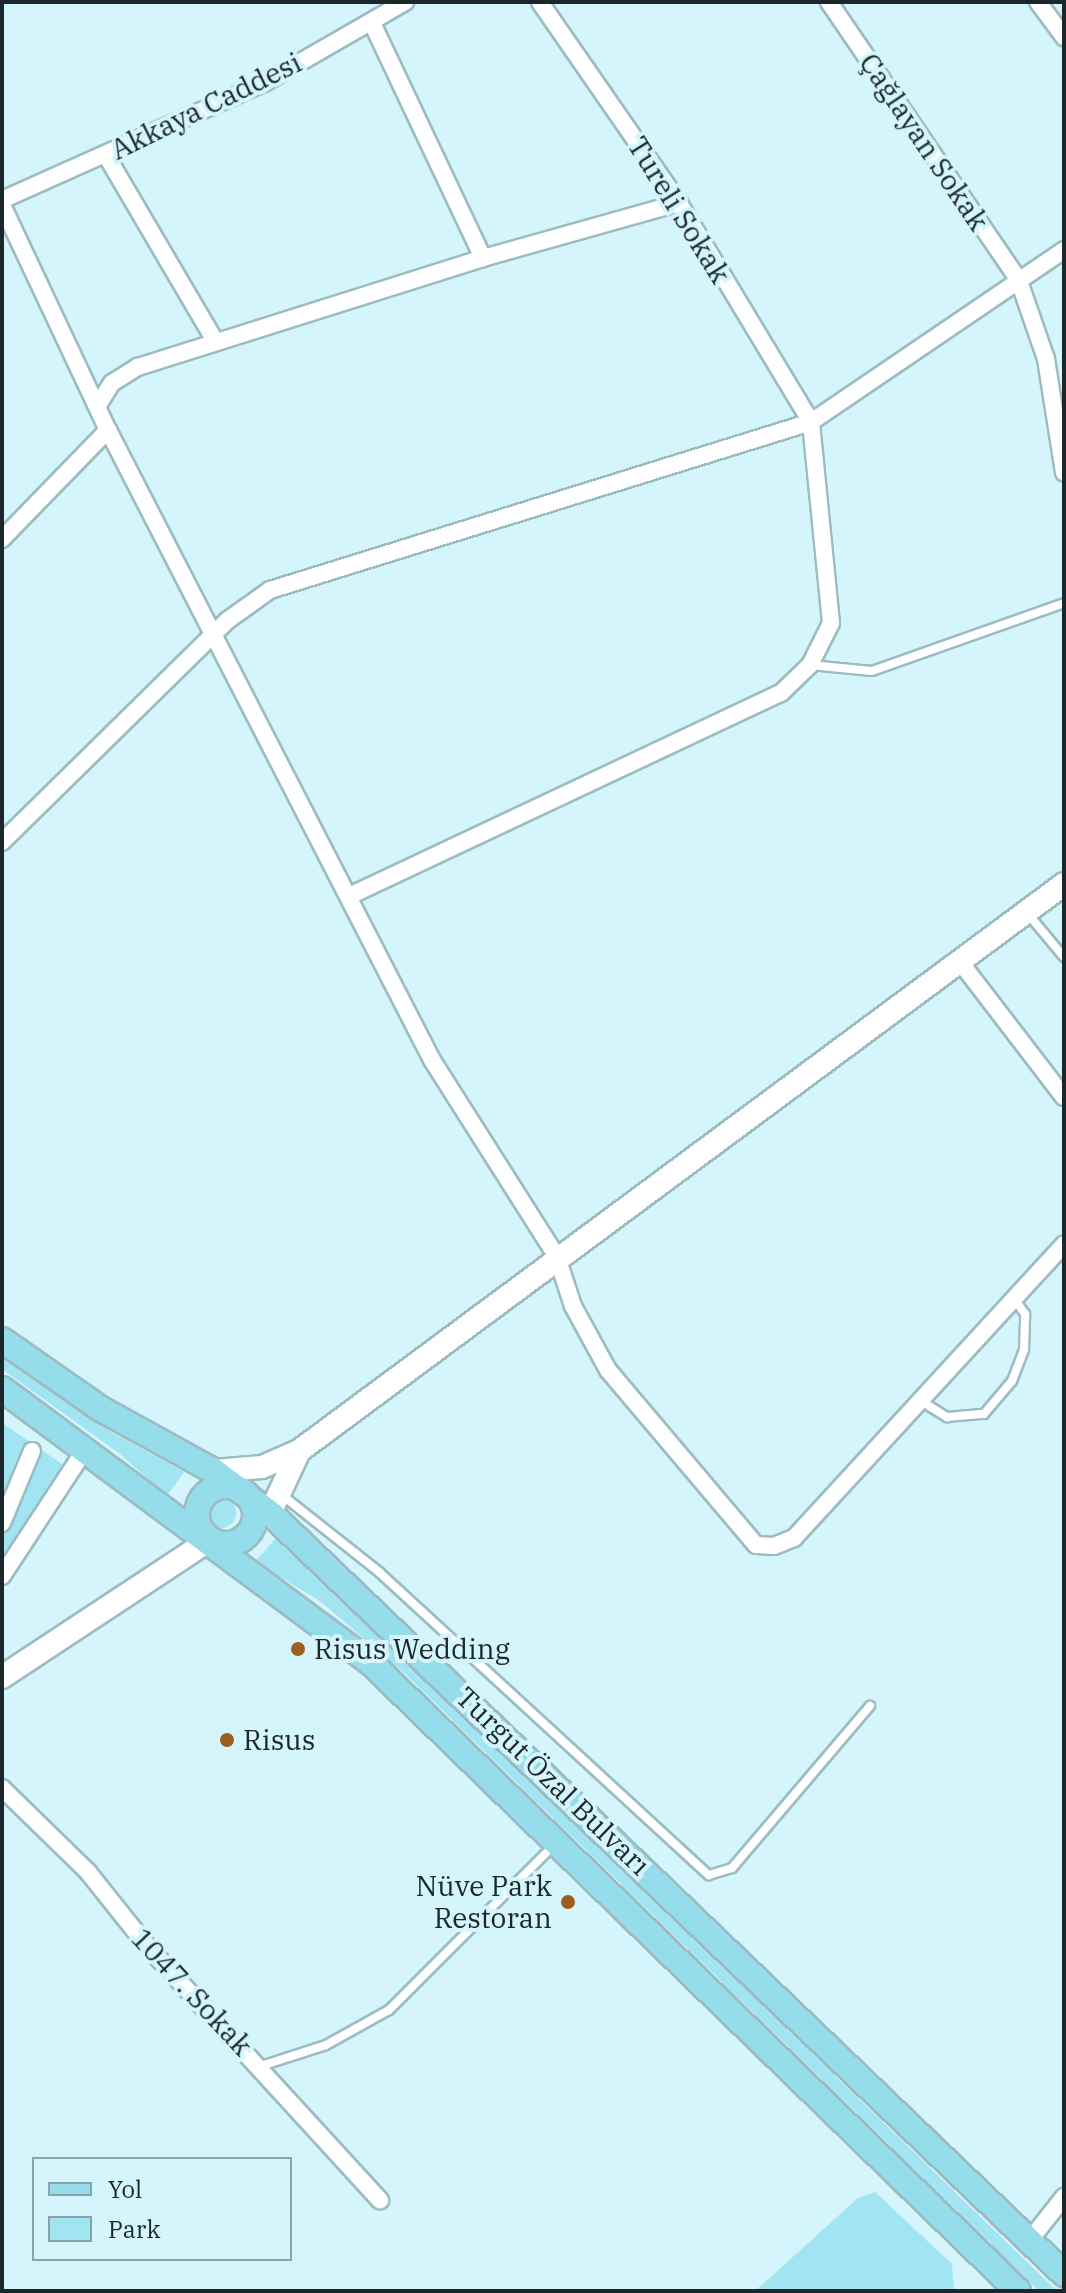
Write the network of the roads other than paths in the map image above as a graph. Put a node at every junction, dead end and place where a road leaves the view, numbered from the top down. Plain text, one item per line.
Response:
1 (405, 2) edge
2 (540, 2) edge
3 (829, 2) edge
4 (1038, 2) edge
5 (372, 23) junction
6 (1064, 37) edge
7 (106, 155) junction
8 (2, 202) edge
9 (679, 203) junction
10 (1064, 250) edge
11 (483, 258) junction
12 (1019, 281) junction
13 (215, 341) junction
14 (98, 405) junction
15 (811, 422) junction
16 (108, 430) junction
17 (1064, 473) edge
18 (2, 539) edge
19 (1064, 603) edge
20 (215, 633) junction
21 (810, 665) junction
22 (2, 842) edge
23 (1064, 884) edge
24 (349, 896) junction
25 (1025, 911) junction
26 (1064, 957) edge
27 (961, 963) junction
28 (1064, 1097) edge
29 (1064, 1244) edge
30 (557, 1257) junction
31 (1014, 1298) junction
32 (2, 1340) edge
33 (2, 1389) edge
34 (920, 1401) junction
35 (86, 1448) junction
36 (32, 1451) dead end
37 (299, 1451) junction
38 (214, 1471) junction
39 (246, 1493) junction
40 (276, 1504) junction
41 (2, 1523) edge
42 (210, 1540) junction
43 (2, 1576) edge
44 (2, 1677) edge
45 (870, 1706) dead end
46 (2, 1788) edge
47 (559, 1840) junction
48 (261, 2066) junction
49 (1064, 2197) edge
50 (380, 2200) dead end
51 (1030, 2240) junction
52 (1064, 2274) edge
53 (1012, 2289) edge

1 - 5 street, Akkaya Caddesi
2 - 9 street, Tureli Sokak
3 - 12 street, Çağlayan Sokak
4 - 6 street
5 - 7 street, Akkaya Caddesi
5 - 11 street
7 - 8 street, Akkaya Caddesi
7 - 13 street
8 - 14 street
9 - 11 street
9 - 15 street, Tureli Sokak
10 - 12 street
11 - 13 street
12 - 15 street
12 - 17 street, Çağlayan Sokak
13 - 14 street
14 - 16 street
15 - 20 street
15 - 21 street
16 - 18 street
16 - 20 street
19 - 21 lane
20 - 22 street
20 - 24 street
21 - 24 street
23 - 25 street
24 - 30 street
25 - 26 lane
25 - 27 street
27 - 28 street
27 - 30 street
29 - 31 street
30 - 34 street
30 - 37 street
31 - 34 street
31 - 34 lane
32 - 38 main road, Turgut Özal Bulvarı
33 - 35 main road, Turgut Özal Bulvarı
35 - 42 main road, Turgut Özal Bulvarı
35 - 43 street
36 - 41 street
37 - 38 street
37 - 40 street
38 - 39 main road, Turgut Özal Bulvarı
39 - 40 main road, Turgut Özal Bulvarı
39 - 42 main road
39 - 42 main road
40 - 45 lane
40 - 51 main road, Turgut Özal Bulvarı
42 - 44 street
42 - 47 main road, Turgut Özal Bulvarı
46 - 48 street, 1047. Sokak
47 - 48 lane
47 - 53 main road, Turgut Özal Bulvarı
48 - 50 street, 1047. Sokak
49 - 51 street
51 - 52 main road, Turgut Özal Bulvarı

